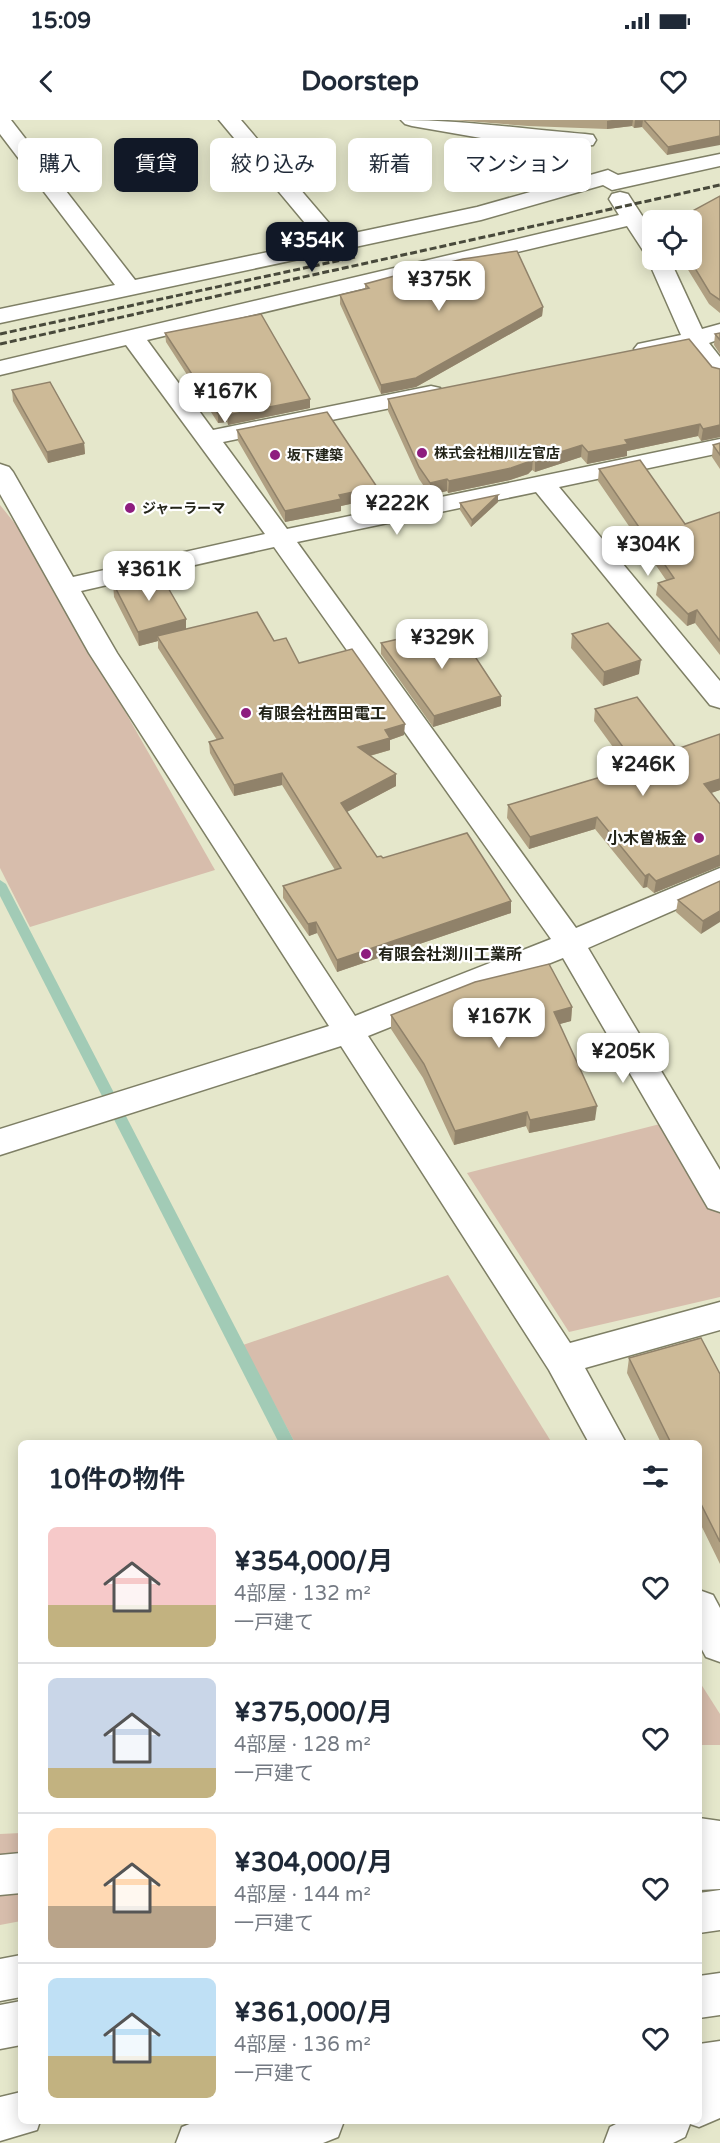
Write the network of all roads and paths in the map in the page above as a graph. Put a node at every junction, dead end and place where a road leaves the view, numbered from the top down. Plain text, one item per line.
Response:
1 (0, 120) edge
2 (230, 120) edge
3 (412, 120) edge
4 (580, 130) edge
5 (720, 160) edge
6 (610, 180) junction
7 (634, 218) junction
8 (642, 231) edge
9 (334, 243) junction
10 (664, 270) edge
11 (129, 288) junction
12 (0, 316) edge
13 (720, 331) edge
14 (132, 337) junction
15 (695, 340) junction
16 (625, 354) edge
17 (0, 368) edge
18 (720, 373) edge
19 (452, 389) edge
20 (208, 438) junction
21 (720, 446) edge
22 (0, 472) edge
23 (542, 483) junction
24 (281, 538) junction
25 (65, 587) junction
26 (720, 699) edge
27 (720, 878) edge
28 (570, 943) junction
29 (347, 1032) junction
30 (0, 1142) edge
31 (720, 1199) edge
32 (720, 1316) edge
33 (562, 1360) junction
34 (606, 1440) edge
35 (702, 1612) edge
36 (720, 1645) edge
37 (702, 1838) edge
38 (720, 1841) edge
39 (720, 1869) edge
40 (702, 1870) edge
41 (18, 1873) edge
42 (0, 1875) edge
43 (720, 1910) edge
44 (702, 1913) edge
45 (18, 1977) edge
46 (0, 1980) edge
47 (720, 1994) edge
48 (702, 1997) edge
49 (18, 2024) edge
50 (0, 2028) edge
51 (720, 2063) edge
52 (702, 2066) edge
53 (720, 2095) edge
54 (702, 2104) edge
55 (18, 2115) edge
56 (0, 2119) edge
57 (305, 2124) edge
58 (663, 2124) edge
59 (198, 2143) edge
60 (626, 2143) edge

1 - 11 main road
2 - 9 main road
3 - 4 main road
4 - 6 main road
5 - 6 main road
6 - 7 main road
6 - 9 main road
7 - 8 main road
7 - 14 main road
9 - 11 main road
10 - 15 main road
11 - 12 main road
13 - 15 main road
14 - 17 main road
14 - 20 main road
15 - 16 main road
15 - 18 main road
19 - 20 main road
20 - 24 main road
21 - 23 main road
22 - 25 main road
23 - 24 main road
23 - 26 main road
24 - 25 main road
24 - 28 main road
25 - 29 main road
27 - 28 main road
28 - 29 main road
28 - 31 main road
29 - 30 main road
29 - 33 main road
32 - 33 main road
33 - 34 main road
35 - 36 main road
37 - 38 main road
39 - 40 main road
41 - 42 main road
43 - 44 main road
45 - 46 main road
47 - 48 main road
49 - 50 main road
51 - 52 main road
53 - 54 main road
55 - 56 main road
57 - 59 main road
58 - 60 main road

